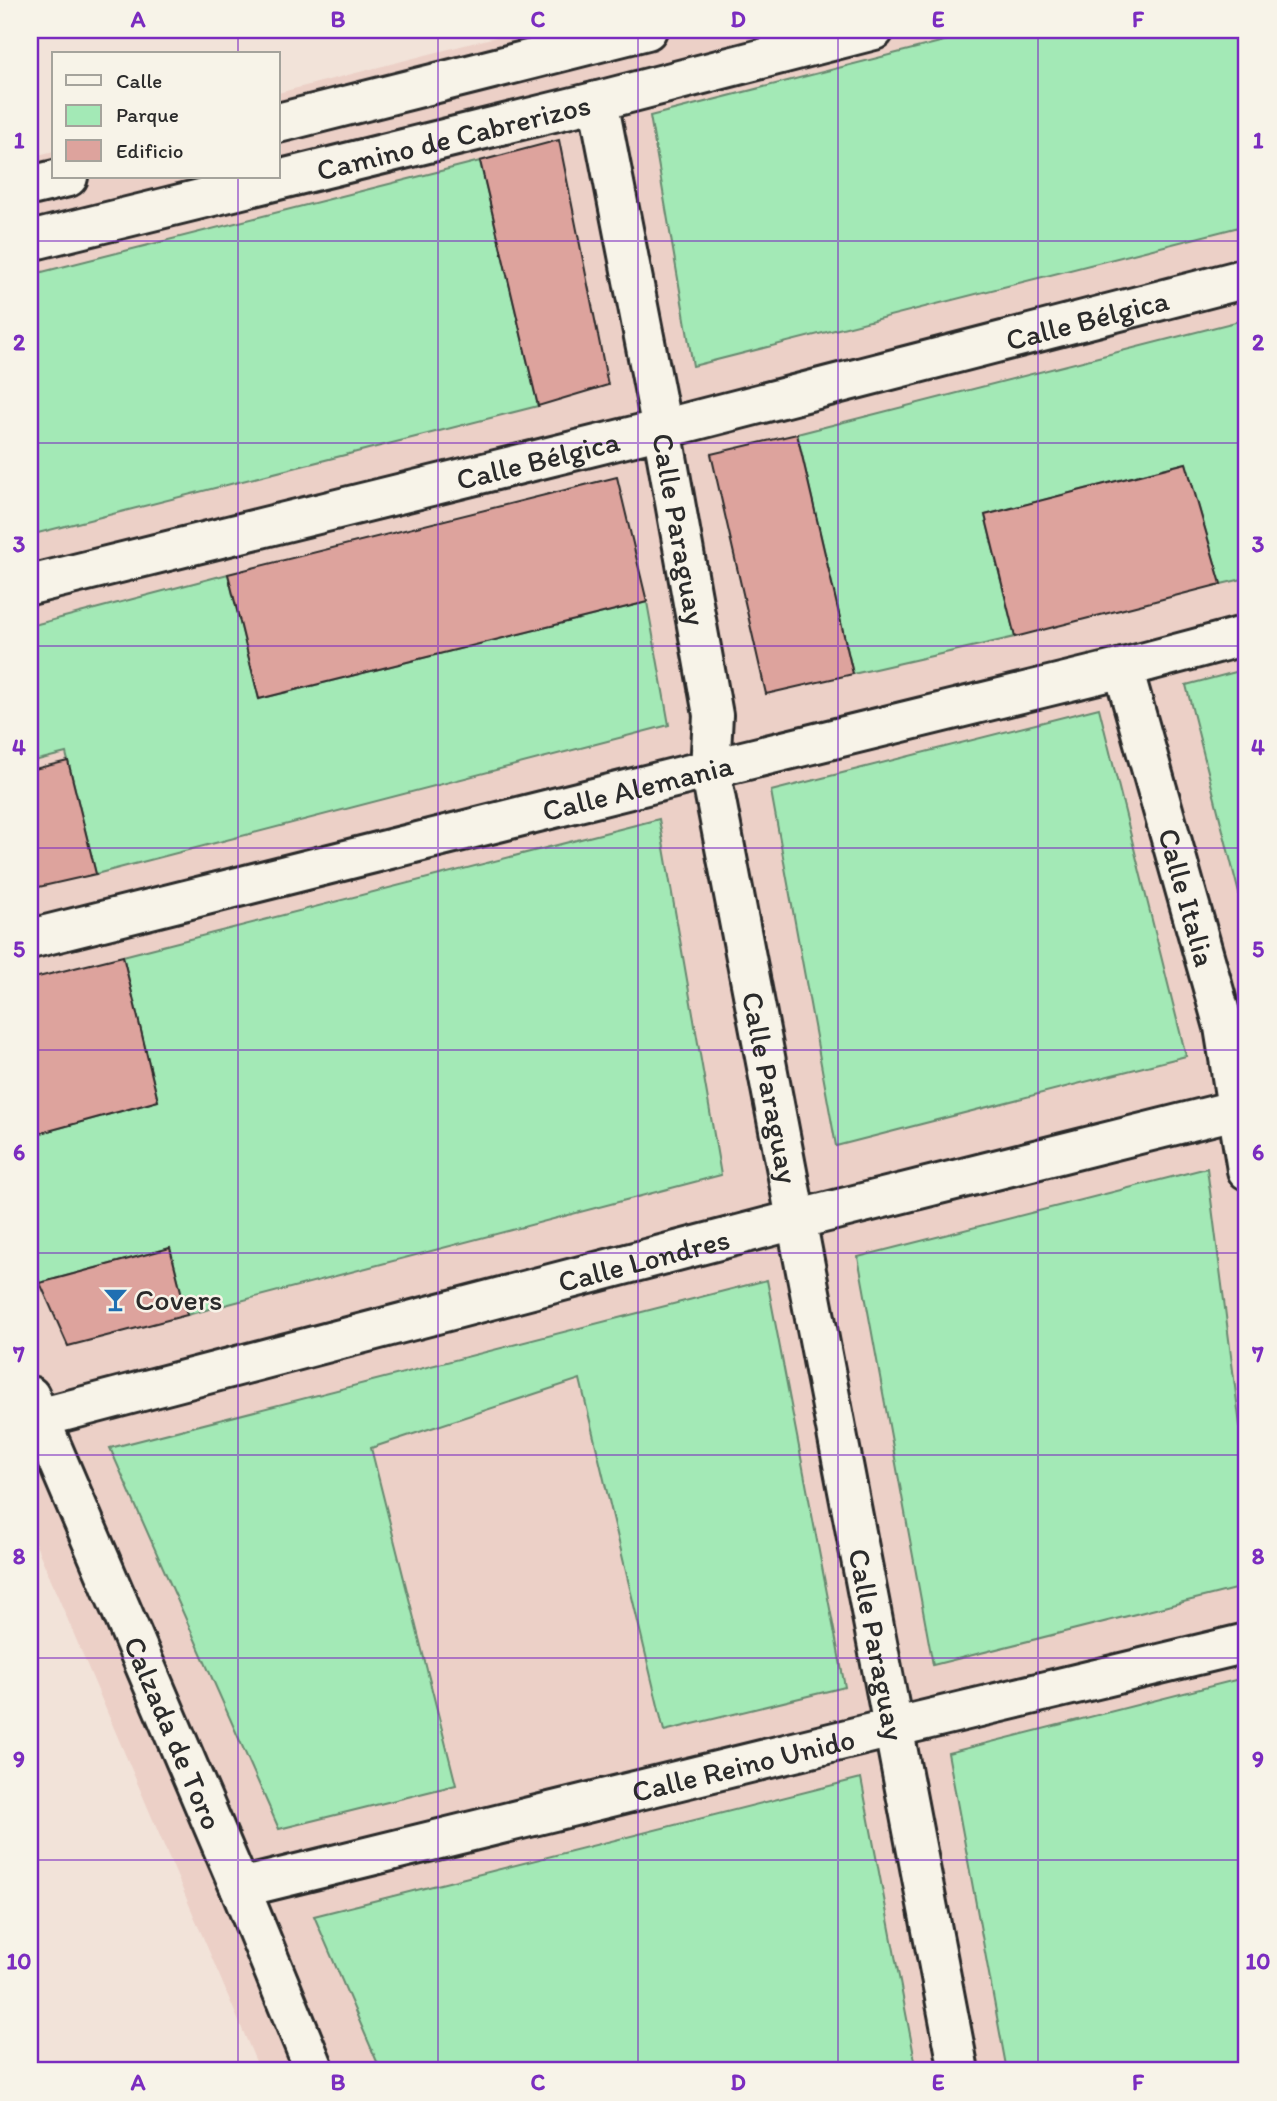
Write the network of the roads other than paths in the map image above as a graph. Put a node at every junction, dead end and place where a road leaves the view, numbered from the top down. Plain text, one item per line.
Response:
1 (647, 30) edge
2 (874, 30) edge
3 (598, 101) junction
4 (280, 122) edge
5 (64, 178) edge
6 (30, 186) edge
7 (30, 241) edge
8 (1247, 278) edge
9 (662, 429) junction
10 (30, 585) edge
11 (1247, 635) edge
12 (1123, 668) junction
13 (710, 769) junction
14 (30, 939) edge
15 (1243, 1108) edge
16 (1247, 1170) edge
17 (794, 1220) junction
18 (34, 1407) edge
19 (1247, 1643) edge
20 (892, 1728) junction
21 (240, 1888) junction
22 (315, 2071) edge
23 (959, 2071) edge

1 - 4 street
2 - 3 street, Camino de Cabrerizos
3 - 7 street, Camino de Cabrerizos
3 - 9 street, Calle Paraguay
5 - 6 street
8 - 9 street, Calle Bélgica
9 - 10 street, Calle Bélgica
9 - 13 street, Calle Paraguay
11 - 12 street, Calle Alemania
12 - 13 street, Calle Alemania
12 - 15 street, Calle Italia
13 - 14 street, Calle Alemania
13 - 17 street, Calle Paraguay
15 - 16 street, Calle Italia
15 - 17 street, Calle Londres
17 - 18 street, Calle Londres
17 - 20 street, Calle Paraguay
18 - 21 street, Calzada de Toro
19 - 20 street, Calle Reino Unido
20 - 21 street, Calle Reino Unido
20 - 23 street, Calle Paraguay
21 - 22 street, Calzada de Toro

